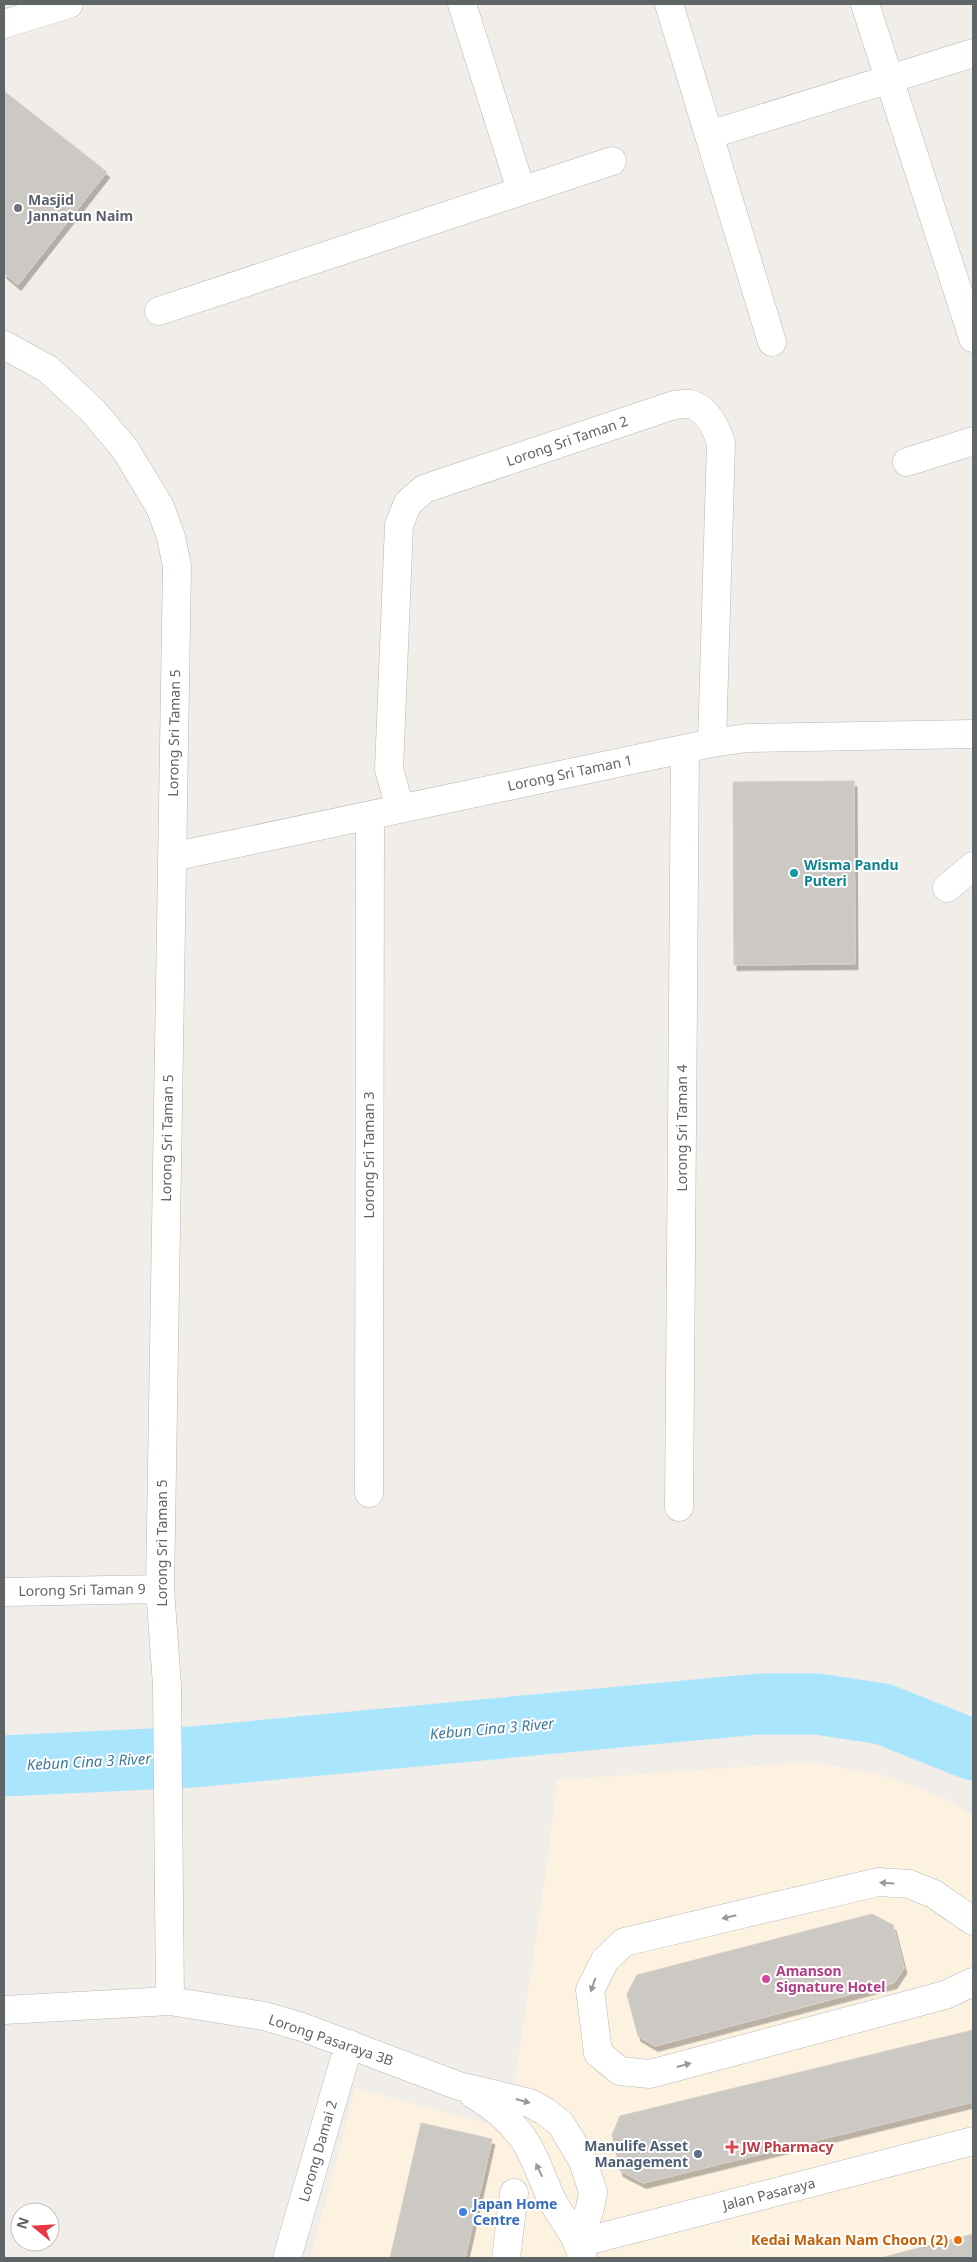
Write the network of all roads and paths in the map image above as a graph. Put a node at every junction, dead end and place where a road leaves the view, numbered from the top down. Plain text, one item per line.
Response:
1 (68, 4) edge
2 (462, 4) edge
3 (669, 4) edge
4 (865, 4) edge
5 (4, 24) edge
6 (973, 53) edge
7 (890, 79) junction
8 (709, 135) junction
9 (612, 161) dead end
10 (521, 190) junction
11 (159, 311) dead end
12 (973, 338) edge
13 (772, 342) dead end
14 (4, 345) edge
15 (973, 441) edge
16 (907, 462) dead end
17 (973, 734) edge
18 (712, 743) junction
19 (685, 749) junction
20 (400, 808) junction
21 (370, 816) junction
22 (172, 857) junction
23 (973, 866) edge
24 (946, 888) dead end
25 (370, 1493) dead end
26 (679, 1507) dead end
27 (160, 1589) junction
28 (4, 1592) edge
29 (973, 1921) edge
30 (973, 1982) edge
31 (170, 2001) junction
32 (4, 2010) edge
33 (349, 2044) junction
34 (459, 2086) junction
35 (973, 2142) edge
36 (514, 2192) dead end
37 (581, 2251) edge
38 (287, 2258) edge
39 (506, 2258) edge

1 - 5 street
2 - 10 street
3 - 8 street
4 - 7 street
6 - 7 street
7 - 8 street
7 - 12 street
8 - 13 street
9 - 10 street
10 - 11 street
14 - 22 street, Lorong Sri Taman 5
15 - 16 street
17 - 18 street, Lorong Sri Taman 1
18 - 19 street, Lorong Sri Taman 1
18 - 20 street, Lorong Sri Taman 2
19 - 20 street, Lorong Sri Taman 1
19 - 26 street, Lorong Sri Taman 4
20 - 21 street, Lorong Sri Taman 1
21 - 22 street, Lorong Sri Taman 1
21 - 25 street, Lorong Sri Taman 3
22 - 27 street, Lorong Sri Taman 5
23 - 24 street
27 - 28 street, Lorong Sri Taman 9
27 - 31 street, Lorong Sri Taman 5
29 -> 30 street
31 - 32 street, Lorong Pasaraya 3B
31 - 33 street, Lorong Pasaraya 3B
33 - 34 street, Lorong Pasaraya 3B
33 - 38 street, Lorong Damai 2
37 -> 34 street, Lorong Pasaraya 3B
34 -> 37 street, Lorong Pasaraya 3B
35 - 37 street, Jalan Pasaraya
36 - 39 street

